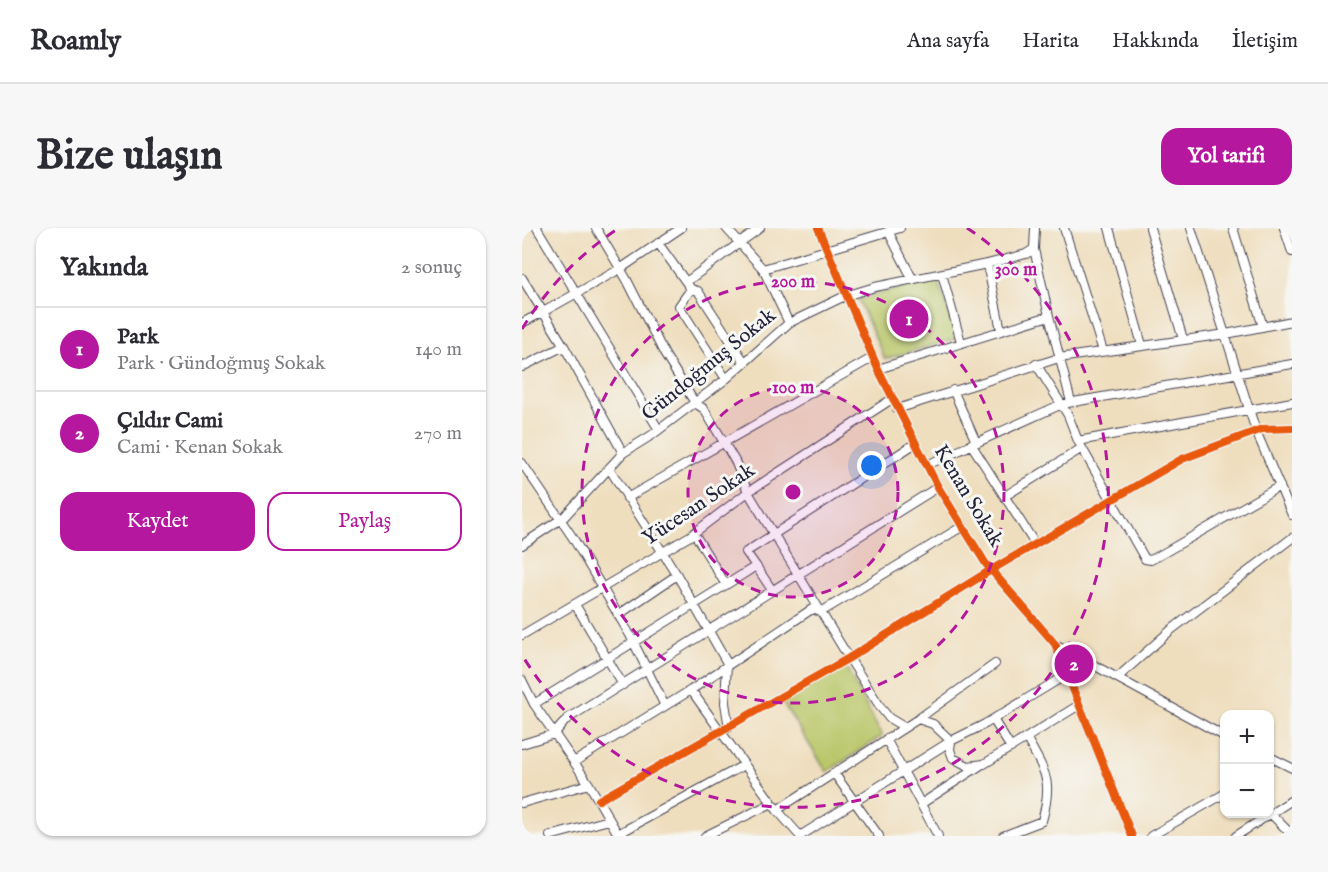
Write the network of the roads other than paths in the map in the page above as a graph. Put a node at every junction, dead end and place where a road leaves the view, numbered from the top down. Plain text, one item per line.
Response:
1 (537, 228) edge
2 (596, 228) edge
3 (681, 228) edge
4 (726, 228) edge
5 (760, 228) edge
6 (818, 228) edge
7 (900, 228) edge
8 (1035, 228) edge
9 (1064, 228) edge
10 (1109, 228) edge
11 (1150, 228) edge
12 (1191, 228) edge
13 (1233, 228) edge
14 (1284, 228) edge
15 (888, 231) junction
16 (658, 243) junction
17 (740, 243) junction
18 (828, 249) junction
19 (1034, 249) junction
20 (1292, 252) edge
21 (987, 264) junction
22 (620, 269) junction
23 (763, 269) junction
24 (942, 274) junction
25 (522, 278) edge
26 (913, 280) junction
27 (688, 286) junction
28 (575, 294) junction
29 (845, 296) junction
30 (543, 312) junction
31 (1049, 316) junction
32 (1292, 321) edge
33 (522, 323) edge
34 (789, 323) junction
35 (1263, 327) junction
36 (1001, 330) junction
37 (1226, 334) junction
38 (1183, 339) junction
39 (961, 342) junction
40 (564, 345) junction
41 (1142, 345) junction
42 (1103, 351) junction
43 (872, 358) junction
44 (1059, 358) junction
45 (745, 363) junction
46 (1036, 364) junction
47 (1292, 364) edge
48 (522, 367) edge
49 (878, 369) junction
50 (1240, 375) junction
51 (726, 379) junction
52 (953, 390) junction
53 (892, 399) junction
54 (1071, 402) junction
55 (1292, 402) edge
56 (694, 403) junction
57 (1062, 404) junction
58 (1248, 408) junction
59 (897, 409) junction
60 (1292, 428) edge
61 (659, 430) junction
62 (1256, 431) junction
63 (723, 441) junction
64 (916, 443) junction
65 (974, 443) junction
66 (1080, 444) junction
67 (623, 453) junction
68 (522, 463) edge
69 (927, 465) junction
70 (609, 468) junction
71 (1280, 486) junction
72 (938, 487) junction
73 (748, 492) junction
74 (1005, 496) junction
75 (627, 498) junction
76 (1110, 500) junction
77 (1292, 515) edge
78 (559, 520) junction
79 (963, 526) junction
80 (694, 533) junction
81 (774, 533) junction
82 (1292, 538) edge
83 (1035, 544) junction
84 (522, 545) edge
85 (662, 553) junction
86 (756, 566) junction
87 (991, 570) junction
88 (799, 574) junction
89 (677, 575) junction
90 (726, 585) junction
91 (603, 589) junction
92 (772, 590) junction
93 (576, 606) junction
94 (694, 606) junction
95 (821, 612) junction
96 (618, 615) junction
97 (708, 632) junction
98 (522, 635) edge
99 (634, 642) junction
100 (1055, 644) junction
101 (849, 658) junction
102 (606, 659) junction
103 (727, 663) junction
104 (995, 664) dead end
105 (647, 669) junction
106 (1066, 675) junction
107 (1118, 677) junction
108 (522, 680) edge
109 (623, 685) junction
110 (691, 690) junction
111 (534, 704) junction
112 (1079, 705) junction
113 (665, 706) junction
114 (918, 719) junction
115 (993, 719) junction
116 (904, 727) junction
117 (729, 728) junction
118 (721, 733) junction
119 (554, 734) junction
120 (1220, 734) edge
121 (886, 739) junction
122 (1027, 739) junction
123 (951, 741) junction
124 (522, 744) edge
125 (1011, 748) junction
126 (1274, 760) edge
127 (574, 762) junction
128 (984, 764) junction
129 (744, 765) junction
130 (1292, 768) edge
131 (903, 771) junction
132 (834, 773) junction
133 (589, 784) junction
134 (1220, 796) edge
135 (599, 800) junction
136 (1292, 800) edge
137 (854, 802) junction
138 (522, 803) edge
139 (921, 804) junction
140 (774, 807) junction
141 (1274, 812) edge
142 (1274, 817) edge
143 (1265, 818) edge
144 (609, 820) junction
145 (618, 835) edge
146 (1292, 835) edge
147 (550, 836) edge
148 (705, 836) edge
149 (800, 836) edge
150 (879, 836) edge
151 (938, 836) edge
152 (1003, 836) edge
153 (1132, 836) edge
154 (1151, 836) edge
155 (1236, 836) edge

1 - 28 street
2 - 22 street
3 - 16 street
4 - 17 street
5 - 17 street
6 - 18 street, Kenan Sokak
7 - 15 street
8 - 19 street
9 - 42 street
10 - 41 street
11 - 38 street
12 - 37 street
13 - 35 street
14 - 20 street
15 - 18 street
15 - 26 street
16 - 22 street
16 - 27 street
17 - 23 street
17 - 27 street
18 - 23 street
18 - 29 street, Kenan Sokak
19 - 21 street, Gündoğmuş Sokak
19 - 31 street
21 - 24 street, Gündoğmuş Sokak
21 - 36 street
22 - 28 street
22 - 56 street
23 - 34 street
24 - 26 street, Gündoğmuş Sokak
24 - 39 street
25 - 30 street
26 - 29 street, Gündoğmuş Sokak
27 - 45 street
27 - 51 street
28 - 30 street
28 - 61 street
29 - 34 street, Gündoğmuş Sokak
29 - 43 street, Kenan Sokak
30 - 33 street
30 - 40 street
31 - 36 street
31 - 44 street
32 - 35 street
34 - 45 street, Gündoğmuş Sokak
35 - 37 street
36 - 39 street
37 - 38 street
37 - 50 street
38 - 41 street
39 - 49 street
40 - 48 street
40 - 67 street
41 - 42 street
42 - 44 street
43 - 49 street, Kenan Sokak
43 - 63 street
44 - 46 street
44 - 54 street
45 - 51 street, Gündoğmuş Sokak
46 - 52 street
46 - 57 street
47 - 50 street
49 - 53 street, Kenan Sokak
50 - 54 street
50 - 58 street
51 - 56 street, Gündoğmuş Sokak
52 - 59 street
52 - 65 street
53 - 59 street, Kenan Sokak
53 - 73 street, Yücesan Sokak
54 - 57 street
55 - 58 street
56 - 61 street, Gündoğmuş Sokak
56 - 63 street
57 - 65 street
57 - 66 street
58 - 62 street
58 - 66 street
59 - 64 street, Kenan Sokak
60 - 62 street
61 - 67 street, Gündoğmuş Sokak
62 - 71 street
62 - 76 street
63 - 73 street
63 - 75 street
64 - 69 street, Kenan Sokak
64 - 81 street
65 - 69 street
65 - 74 street
66 - 74 street
66 - 76 street
67 - 70 street, Gündoğmuş Sokak
68 - 78 street
69 - 72 street, Kenan Sokak
70 - 75 street
70 - 78 street, Gündoğmuş Sokak
71 - 76 street
71 - 77 street
72 - 79 street, Kenan Sokak
72 - 88 street
73 - 80 street, Yücesan Sokak
73 - 81 street
74 - 83 street
75 - 85 street
76 - 83 street
78 - 84 street, Gündoğmuş Sokak
78 - 91 street
79 - 87 street, Kenan Sokak
79 - 95 street
80 - 85 street, Yücesan Sokak
80 - 90 street
81 - 86 street
81 - 88 street
82 - 107 street
83 - 87 street
85 - 89 street
85 - 91 street, Yücesan Sokak
86 - 90 street
86 - 92 street
87 - 100 street, Kenan Sokak
87 - 101 street
88 - 92 street
88 - 95 street
89 - 94 street
89 - 96 street
90 - 94 street
91 - 93 street, Yücesan Sokak
91 - 96 street
92 - 97 street
93 - 98 street, Yücesan Sokak
93 - 102 street
94 - 97 street
94 - 99 street
95 - 101 street
95 - 103 street
96 - 99 street
97 - 103 street
97 - 105 street
99 - 102 street
99 - 105 street
100 - 106 street, Kenan Sokak
100 - 107 street
101 - 116 street
101 - 117 street
102 - 109 street
102 - 111 street
103 - 110 street
103 - 117 street
104 - 114 street
105 - 109 street
105 - 113 street
106 - 112 street, Kenan Sokak
106 - 115 street
107 - 120 street
108 - 111 street
109 - 119 street
110 - 113 street
110 - 118 street
111 - 119 street
112 - 122 street
112 - 153 street, Kenan Sokak
113 - 127 street
114 - 116 street
114 - 123 street
115 - 123 street
115 - 125 street
116 - 121 street
117 - 118 street
118 - 129 street
118 - 135 street
119 - 124 street
119 - 127 street
121 - 131 street
121 - 132 street
122 - 125 street
122 - 152 street
123 - 128 street
123 - 131 street
125 - 128 street
126 - 130 street
127 - 133 street
128 - 139 street
129 - 140 street
129 - 145 street
131 - 137 street
131 - 139 street
132 - 137 street
132 - 140 street
133 - 135 street
133 - 138 street
134 - 154 street
135 - 144 street
136 - 141 street
137 - 149 street
137 - 150 street
139 - 151 street
140 - 148 street
140 - 149 street
142 - 146 street
143 - 155 street
144 - 145 street
144 - 147 street

